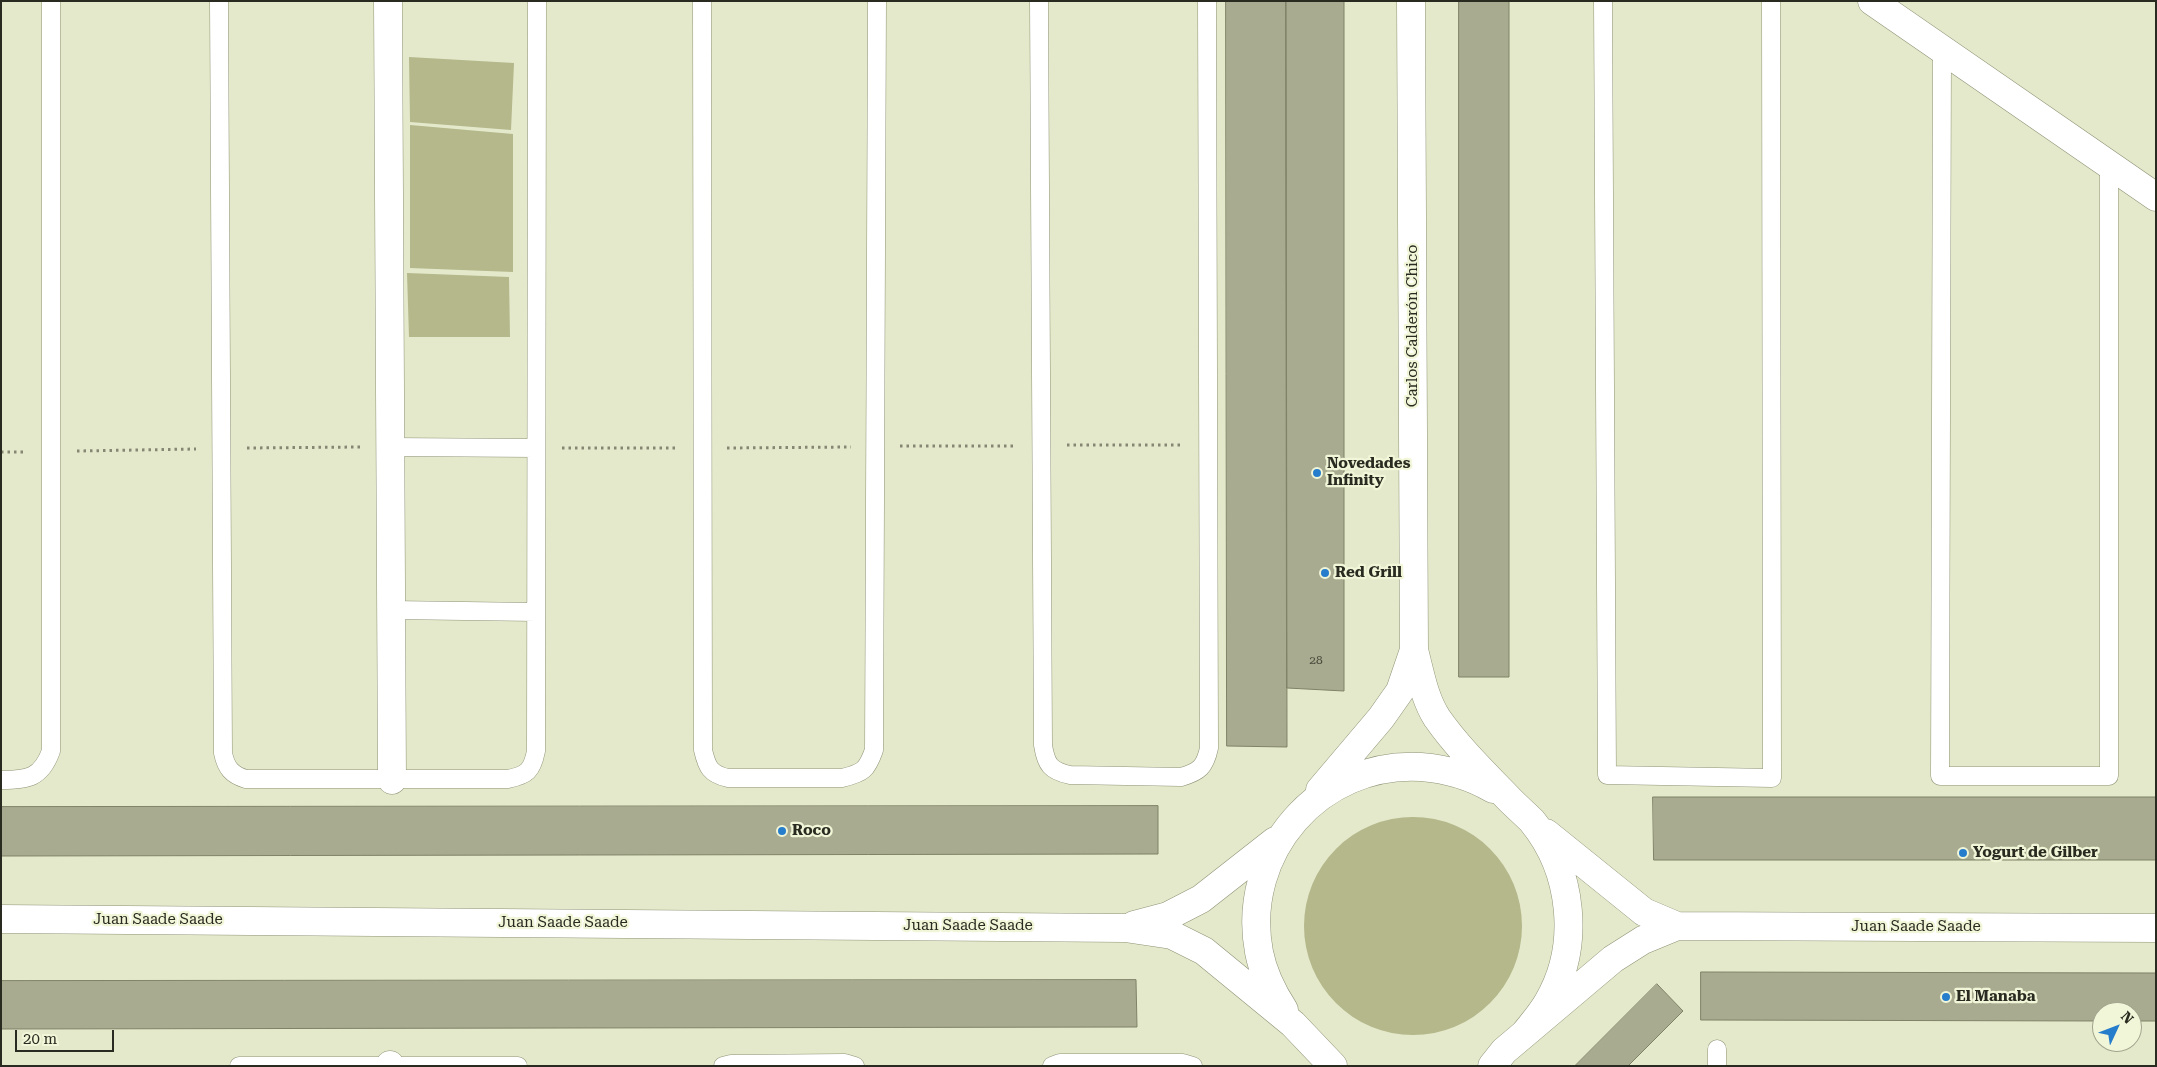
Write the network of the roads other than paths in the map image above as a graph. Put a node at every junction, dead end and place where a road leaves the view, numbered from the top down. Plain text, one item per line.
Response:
1 (51, 1) edge
2 (219, 1) edge
3 (388, 1) edge
4 (537, 1) edge
5 (702, 1) edge
6 (876, 1) edge
7 (1039, 1) edge
8 (1207, 1) edge
9 (1411, 1) edge
10 (1603, 1) edge
11 (1771, 1) edge
12 (1872, 1) edge
13 (1942, 49) junction
14 (2109, 164) junction
15 (2156, 197) edge
16 (391, 447) junction
17 (536, 448) junction
18 (392, 610) junction
19 (536, 612) junction
20 (1414, 650) junction
21 (1, 780) edge
22 (392, 780) junction
23 (1511, 801) junction
24 (1300, 813) junction
25 (1532, 821) junction
26 (1282, 836) junction
27 (1, 919) edge
28 (1676, 926) junction
29 (1125, 928) junction
30 (2156, 928) edge
31 (1293, 1024) junction
32 (1526, 1033) junction
33 (1314, 1044) junction
34 (1498, 1059) edge
35 (390, 1065) edge
36 (239, 1066) edge
37 (518, 1066) edge
38 (723, 1066) edge
39 (855, 1066) edge
40 (1052, 1066) edge
41 (1193, 1066) edge
42 (1333, 1066) edge
43 (1349, 1066) edge
44 (1476, 1066) edge

1 - 21 lane
2 - 22 lane
3 - 16 street
4 - 17 lane
5 - 6 lane
7 - 8 lane
9 - 20 street, Carlos Calderón Chico
10 - 11 lane
12 - 13 street
13 - 14 street
13 - 14 lane
14 - 15 street
16 - 17 lane
16 - 18 street
17 - 19 lane
18 - 19 lane
18 - 22 street
19 - 22 lane
20 - 23 street
20 - 24 street
23 - 24 street
23 - 25 street
24 - 26 street
25 - 28 street
25 - 32 street
26 - 29 street
26 - 31 street
27 - 29 street, Juan Saade Saade
28 - 30 street, Juan Saade Saade
28 - 32 street
29 - 31 street
31 - 33 street
32 - 34 street
33 - 42 street
33 - 43 street
34 - 44 street
35 - 36 lane
35 - 37 lane
38 - 39 lane
40 - 41 lane

